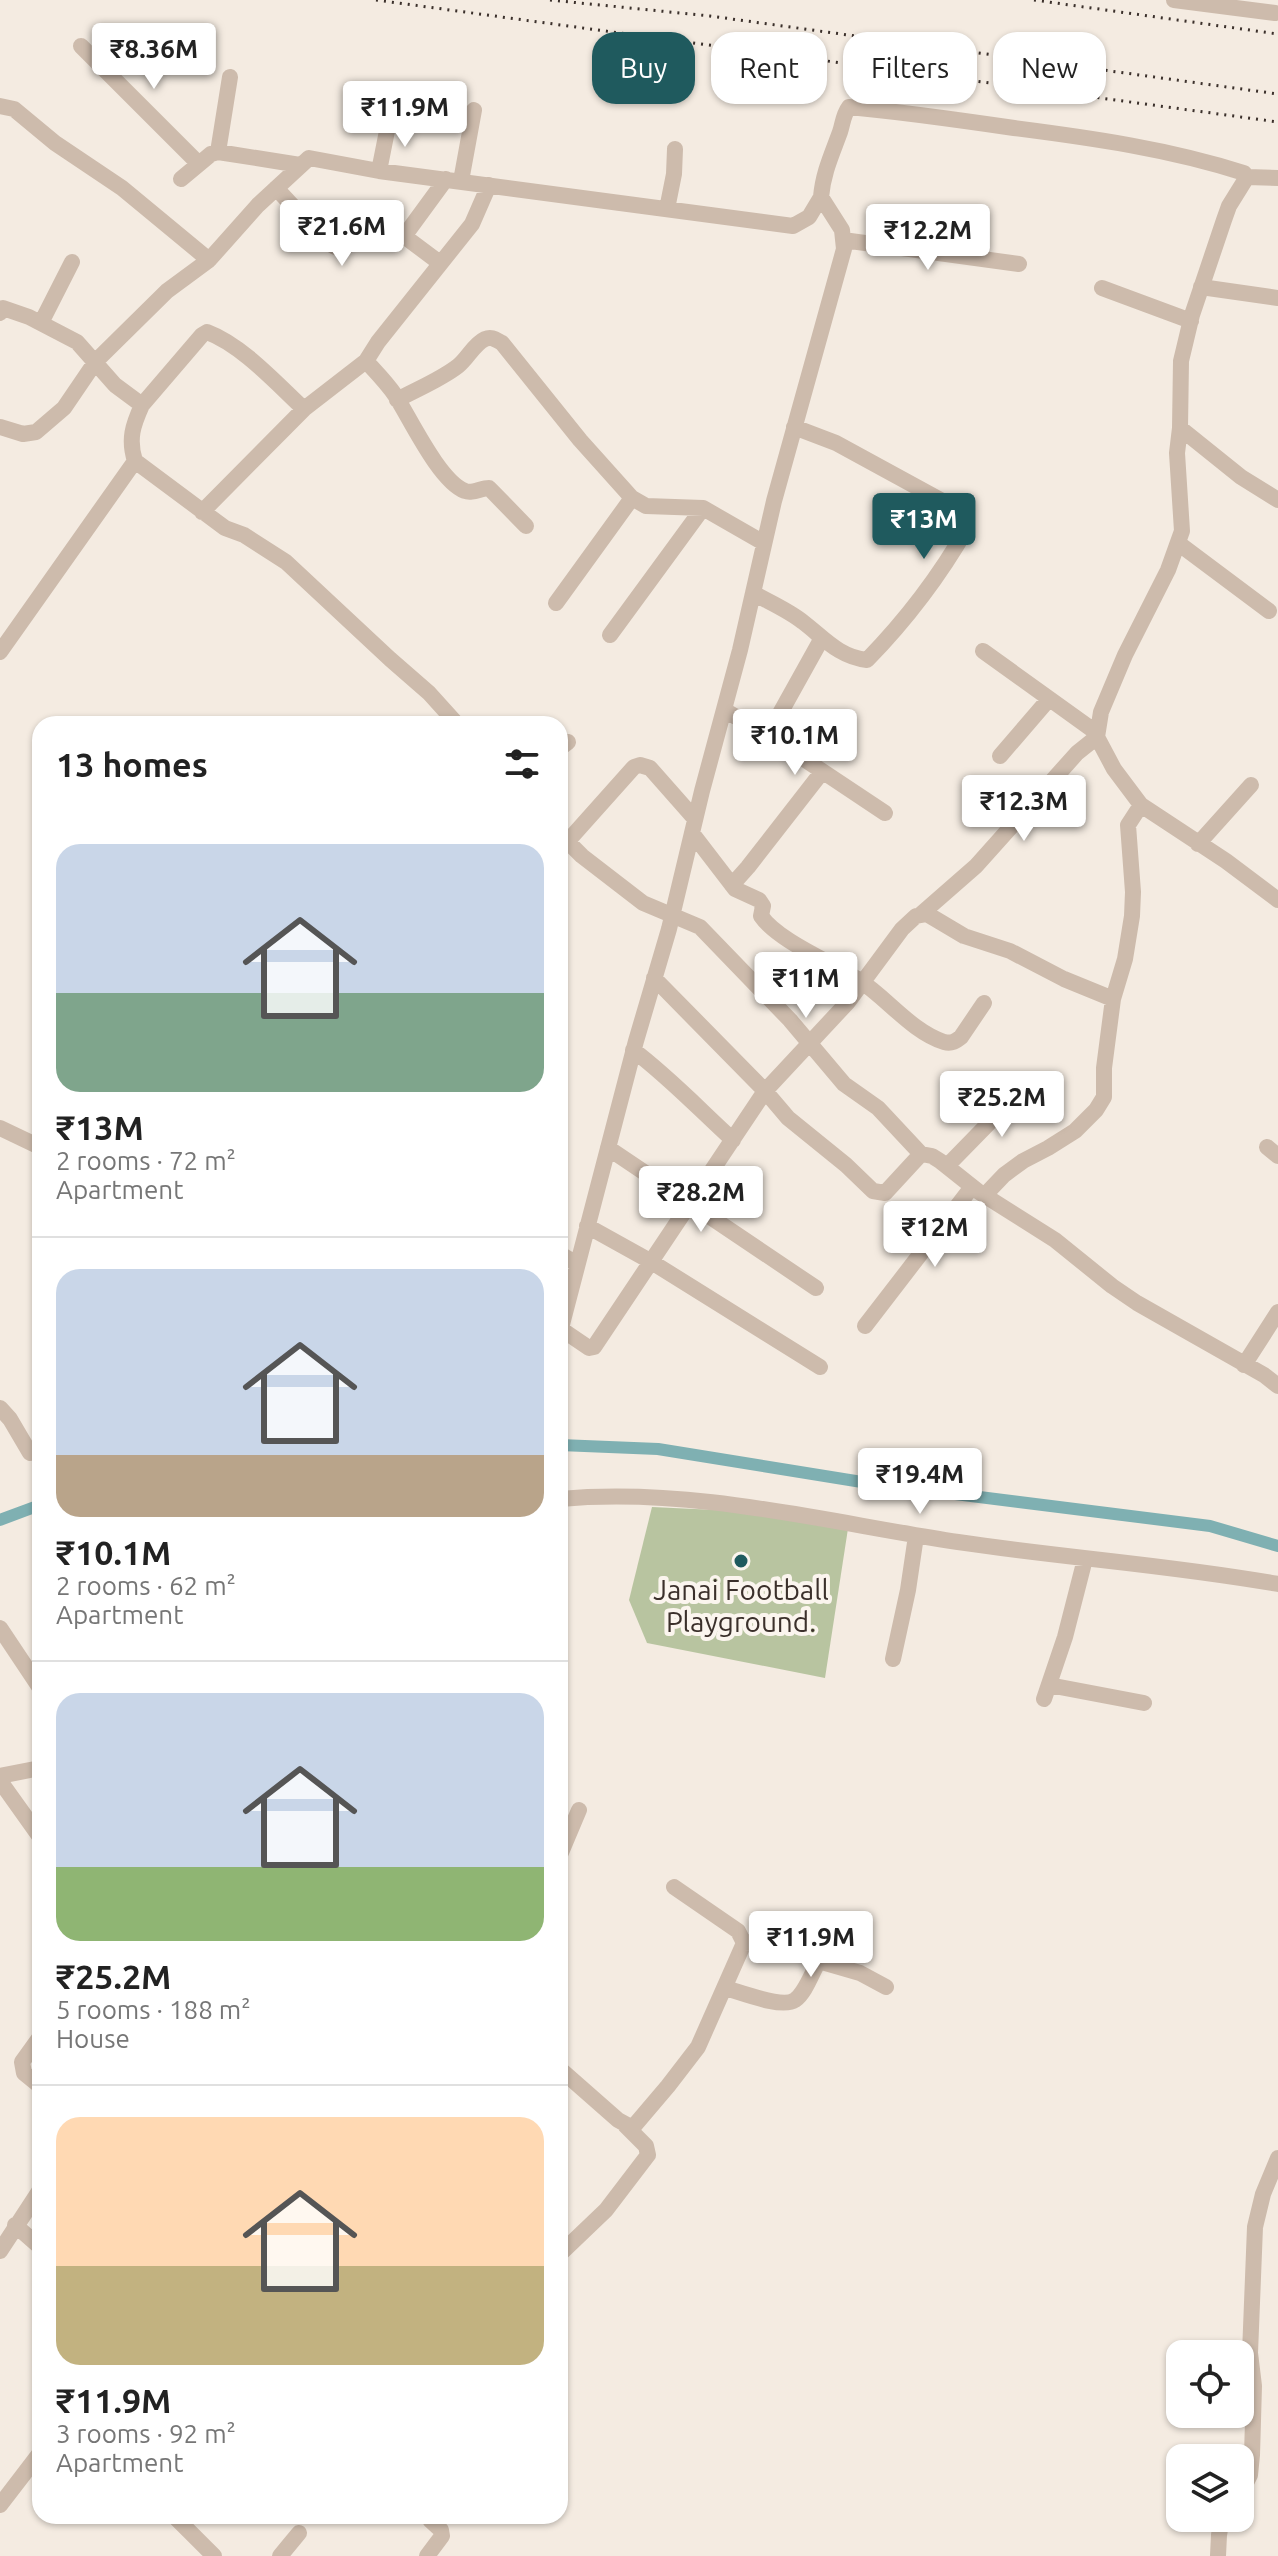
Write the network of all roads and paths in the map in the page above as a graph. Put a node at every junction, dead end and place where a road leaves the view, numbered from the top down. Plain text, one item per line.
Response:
1 (1174, 0) edge
2 (1277, 10) edge
3 (81, 46) dead end
4 (230, 77) dead end
5 (0, 106) edge
6 (474, 110) dead end
7 (396, 111) dead end
8 (675, 149) dead end
9 (218, 152) junction
10 (199, 164) junction
11 (300, 165) junction
12 (379, 171) junction
13 (1247, 177) junction
14 (1278, 178) edge
15 (181, 179) dead end
16 (454, 180) junction
17 (489, 185) junction
18 (276, 188) junction
19 (821, 197) junction
20 (667, 209) junction
21 (405, 235) junction
22 (843, 240) junction
23 (209, 260) junction
24 (72, 262) dead end
25 (440, 263) junction
26 (1019, 264) dead end
27 (1201, 287) junction
28 (1102, 288) dead end
29 (1278, 298) edge
30 (0, 313) edge
31 (1191, 321) junction
32 (41, 323) junction
33 (96, 361) junction
34 (366, 361) junction
35 (397, 400) junction
36 (142, 405) junction
37 (304, 409) junction
38 (0, 427) edge
39 (794, 427) junction
40 (1180, 428) junction
41 (135, 461) junction
42 (632, 498) junction
43 (1278, 500) edge
44 (703, 508) junction
45 (202, 512) junction
46 (526, 526) dead end
47 (764, 543) junction
48 (1178, 543) junction
49 (753, 593) junction
50 (556, 603) dead end
51 (1269, 611) dead end
52 (610, 635) dead end
53 (822, 638) junction
54 (983, 651) dead end
55 (0, 652) edge
56 (1049, 699) junction
57 (724, 710) junction
58 (450, 716) edge
59 (768, 735) junction
60 (1097, 735) junction
61 (1000, 756) dead end
62 (822, 772) junction
63 (1251, 785) dead end
64 (1141, 805) junction
65 (885, 813) dead end
66 (694, 826) junction
67 (568, 834) edge
68 (568, 842) edge
69 (1198, 844) junction
70 (732, 885) junction
71 (1278, 900) edge
72 (920, 915) junction
73 (672, 917) junction
74 (654, 978) junction
75 (862, 982) junction
76 (1113, 999) junction
77 (984, 1003) dead end
78 (810, 1044) junction
79 (633, 1050) junction
80 (1028, 1083) dead end
81 (765, 1091) junction
82 (0, 1128) edge
83 (733, 1140) junction
84 (32, 1143) edge
85 (608, 1148) junction
86 (921, 1154) junction
87 (947, 1166) junction
88 (978, 1191) junction
89 (691, 1203) junction
90 (587, 1226) junction
91 (568, 1259) edge
92 (650, 1261) junction
93 (577, 1264) junction
94 (816, 1288) dead end
95 (568, 1299) edge
96 (1278, 1312) edge
97 (865, 1326) dead end
98 (568, 1336) edge
99 (1244, 1365) junction
100 (820, 1367) dead end
101 (1278, 1386) edge
102 (0, 1408) edge
103 (30, 1453) dead end
104 (568, 1498) edge
105 (916, 1536) junction
106 (1085, 1559) junction
107 (1278, 1584) edge
108 (0, 1628) edge
109 (893, 1659) dead end
110 (32, 1676) edge
111 (1144, 1703) dead end
112 (32, 1770) edge
113 (0, 1778) edge
114 (579, 1810) dead end
115 (32, 1825) edge
116 (568, 1836) edge
117 (674, 1887) dead end
118 (744, 1943) junction
119 (819, 1961) junction
120 (886, 1987) dead end
121 (725, 1988) junction
122 (32, 2048) edge
123 (568, 2076) edge
124 (32, 2080) edge
125 (625, 2125) junction
126 (1278, 2158) edge
127 (32, 2201) edge
128 (15, 2225) junction
129 (32, 2240) edge
130 (568, 2246) edge
131 (0, 2251) edge
132 (1252, 2444) edge
133 (32, 2462) edge
134 (2, 2497) edge
135 (182, 2524) edge
136 (434, 2524) edge
137 (1220, 2532) edge
138 (299, 2533) dead end
139 (214, 2556) edge
140 (280, 2556) edge
141 (427, 2556) edge
142 (1218, 2556) edge

1 - 2 street
3 - 10 street
4 - 9 street
5 - 23 street
6 - 16 street
7 - 12 street
8 - 20 street
9 - 10 street
9 - 11 street
10 - 15 street
11 - 12 street
11 - 18 street
12 - 16 street
13 - 14 street
13 - 19 street
13 - 27 street
16 - 17 street
16 - 21 street
17 - 20 street
17 - 25 street
18 - 21 street
18 - 23 street
19 - 20 street
19 - 22 street
21 - 25 street
22 - 26 street
22 - 39 street
23 - 33 street
24 - 32 street
25 - 34 street
27 - 29 street
27 - 31 street
28 - 31 street
30 - 32 street
31 - 40 street
32 - 33 street
33 - 36 street
33 - 38 street
34 - 35 street
34 - 37 street
35 - 42 street
35 - 46 street
36 - 37 street
36 - 41 street
37 - 45 street
39 - 47 street
39 - 53 street
40 - 43 street
40 - 48 street
41 - 45 street
41 - 55 street
42 - 44 street
42 - 50 street
44 - 47 street
44 - 52 street
45 - 58 street
47 - 49 street
48 - 51 street
48 - 60 street
49 - 53 street
49 - 57 street
53 - 59 street
54 - 56 street
56 - 60 street
56 - 61 street
57 - 59 street
57 - 66 street
59 - 62 street
60 - 64 street
60 - 72 street
62 - 65 street
62 - 70 street
63 - 69 street
64 - 69 street
64 - 76 street
66 - 67 street
66 - 70 street
66 - 73 street
68 - 73 street
69 - 71 street
70 - 75 street
72 - 75 street
72 - 76 street
73 - 74 street
73 - 78 street
74 - 79 street
74 - 81 street
75 - 77 street
75 - 78 street
76 - 88 street
78 - 81 street
78 - 86 street
79 - 83 street
79 - 85 street
80 - 87 street
81 - 83 street
81 - 86 street
82 - 84 street
83 - 89 street
85 - 89 street
85 - 90 street
86 - 87 street
87 - 88 street
88 - 97 street
88 - 99 street
89 - 92 street
89 - 94 street
90 - 92 street
90 - 93 street
91 - 93 street
92 - 98 street
92 - 100 street
93 - 95 street
96 - 99 street
99 - 101 street
102 - 103 street
104 - 105 street
105 - 106 street
105 - 109 street
106 - 107 street
106 - 111 street
108 - 110 street
112 - 113 street
113 - 115 street
114 - 116 street
117 - 118 street
118 - 119 street
118 - 121 street
119 - 120 street
119 - 121 street
121 - 125 street
122 - 124 street
123 - 125 street
125 - 130 street
126 - 132 street
127 - 128 street
128 - 129 street
128 - 131 street
133 - 134 street
135 - 139 street
136 - 141 street
137 - 142 street
138 - 140 street

